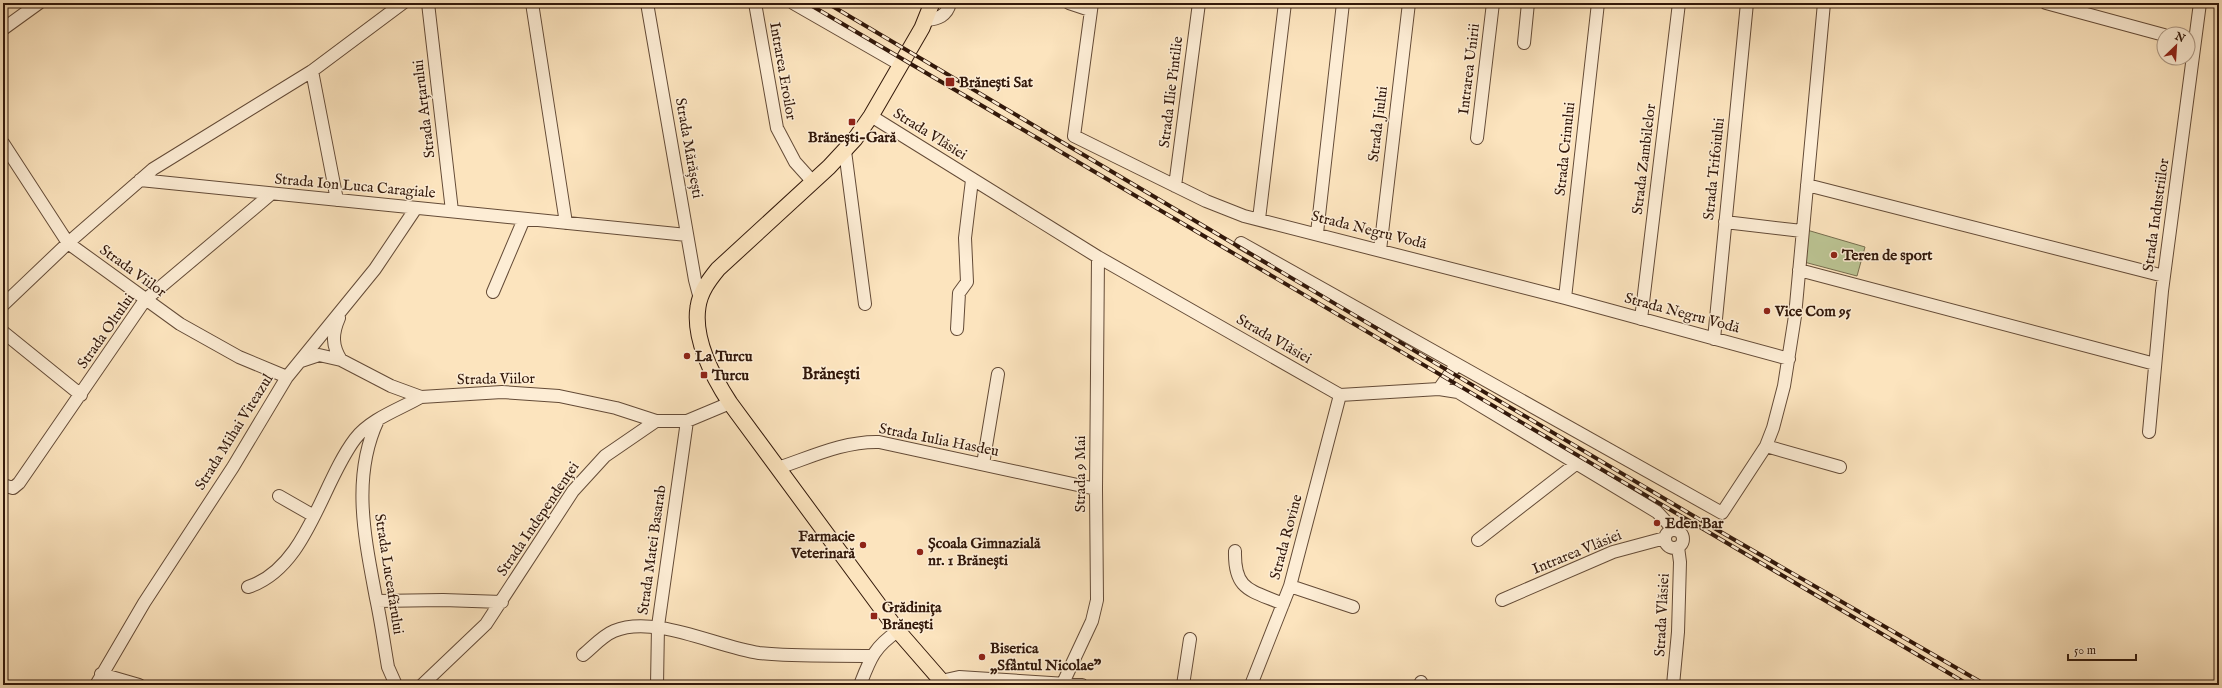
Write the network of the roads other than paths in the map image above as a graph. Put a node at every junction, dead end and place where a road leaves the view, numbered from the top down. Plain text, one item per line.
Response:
1 (39, 3) edge
2 (403, 3) edge
3 (428, 3) edge
4 (532, 3) edge
5 (647, 3) edge
6 (755, 3) edge
7 (794, 3) edge
8 (932, 3) edge
9 (950, 3) edge
10 (1069, 3) edge
11 (1199, 3) edge
12 (1285, 3) edge
13 (1343, 3) edge
14 (1408, 3) edge
15 (1493, 3) edge
16 (1528, 3) edge
17 (1598, 3) edge
18 (1679, 3) edge
19 (1747, 3) edge
20 (1824, 3) edge
21 (2046, 3) edge
22 (2200, 3) edge
23 (1091, 7) edge
24 (926, 20) junction
25 (2195, 26) edge
26 (3, 28) edge
27 (2156, 33) edge
28 (1524, 43) dead end
29 (901, 65) junction
30 (2189, 66) edge
31 (312, 71) junction
32 (871, 116) junction
33 (1477, 138) dead end
34 (3, 143) edge
35 (845, 151) junction
36 (140, 180) junction
37 (972, 180) junction
38 (813, 182) junction
39 (1807, 185) junction
40 (1175, 186) junction
41 (271, 194) junction
42 (337, 200) junction
43 (416, 208) junction
44 (452, 211) junction
45 (524, 219) junction
46 (1259, 220) junction
47 (1725, 222) junction
48 (566, 223) junction
49 (1802, 231) junction
50 (1317, 233) junction
51 (687, 234) junction
52 (68, 243) junction
53 (1240, 243) dead end
54 (1380, 250) junction
55 (1098, 257) junction
56 (1799, 270) junction
57 (2164, 276) junction
58 (493, 292) dead end
59 (1565, 298) junction
60 (700, 299) junction
61 (145, 300) junction
62 (3, 304) edge
63 (865, 304) dead end
64 (341, 311) junction
65 (1641, 319) junction
66 (957, 329) dead end
67 (3, 332) edge
68 (1714, 339) junction
69 (1789, 359) junction
70 (341, 360) junction
71 (299, 361) junction
72 (2155, 364) junction
73 (1456, 365) junction
74 (998, 374) dead end
75 (287, 377) junction
76 (1439, 389) junction
77 (81, 395) junction
78 (1340, 395) junction
79 (421, 397) junction
80 (730, 403) junction
81 (378, 420) junction
82 (656, 421) junction
83 (687, 421) junction
84 (2149, 432) dead end
85 (1766, 446) junction
86 (983, 464) junction
87 (1577, 464) junction
88 (1840, 467) dead end
89 (778, 468) junction
90 (5, 486) edge
91 (1096, 489) junction
92 (279, 496) dead end
93 (314, 516) junction
94 (1669, 534) junction
95 (1478, 540) dead end
96 (1235, 551) dead end
97 (1290, 586) junction
98 (248, 587) dead end
99 (1502, 600) dead end
100 (377, 602) junction
101 (502, 602) junction
102 (1283, 604) junction
103 (1353, 607) dead end
104 (658, 626) junction
105 (898, 631) junction
106 (1190, 639) dead end
107 (583, 655) dead end
108 (871, 656) junction
109 (98, 680) edge
110 (943, 683) edge
111 (1063, 683) junction
112 (139, 685) edge
113 (396, 685) edge
114 (422, 685) edge
115 (657, 685) edge
116 (860, 685) edge
117 (1082, 685) edge
118 (1183, 685) edge
119 (1251, 685) edge
120 (1673, 685) edge

1 - 26 street
2 - 31 street
3 - 44 street, Strada Arțarului
4 - 48 street
5 - 51 street, Strada Mărășești
6 - 38 street, Intrarea Eroilor
7 - 29 street
8 - 24 main road
9 - 24 street
10 - 23 street, Strada Negru Vodă
11 - 40 street, Strada Ilie Pintilie
12 - 46 street
13 - 50 street
14 - 54 street, Strada Jiului
15 - 33 street, Intrarea Unirii
16 - 28 street
17 - 59 street, Strada Crinului
18 - 65 street, Strada Zambilelor
19 - 47 street, Strada Trifoiului
20 - 39 street
21 - 27 street
22 - 25 street, Strada Industriilor
23 - 40 street, Strada Negru Vodă
24 - 29 main road
29 - 32 main road
30 - 57 street, Strada Industriilor
31 - 36 street
31 - 42 street
32 - 35 main road
32 - 37 street, Strada Vlăsiei
34 - 52 street, Strada Viilor
35 - 38 main road
35 - 63 street
36 - 41 street, Strada Ion Luca Caragiale
36 - 52 street
37 - 55 street, Strada Vlăsiei
37 - 66 street, Strada Vlăsiei
38 - 60 main road
39 - 49 street
39 - 57 street
40 - 46 street, Strada Negru Vodă
41 - 42 street, Strada Ion Luca Caragiale
41 - 61 street, Strada Oltului
42 - 43 street, Strada Ion Luca Caragiale
43 - 44 street, Strada Ion Luca Caragiale
43 - 64 street, Strada Mihai Viteazul
44 - 45 street, Strada Ion Luca Caragiale
45 - 48 street, Strada Ion Luca Caragiale
45 - 58 street
46 - 50 street, Strada Negru Vodă
47 - 49 street
47 - 68 street, Strada Trifoiului
48 - 51 street, Strada Ion Luca Caragiale
49 - 56 street
50 - 54 street, Strada Negru Vodă
51 - 60 street, Strada Mărășești
52 - 61 street, Strada Viilor
52 - 62 street
53 - 73 street
54 - 59 street, Strada Negru Vodă
55 - 78 street, Strada Vlăsiei
55 - 91 street, Strada 9 Mai
56 - 69 street
56 - 72 street
57 - 72 street, Strada Industriilor
59 - 65 street, Strada Negru Vodă
60 - 80 main road
61 - 75 street, Strada Viilor
61 - 77 street, Strada Oltului
64 - 70 street
64 - 71 street, Strada Mihai Viteazul
65 - 68 street, Strada Negru Vodă
67 - 77 street
68 - 69 street, Strada Negru Vodă
69 - 85 street
70 - 71 street, Strada Viilor
70 - 79 street, Strada Viilor
71 - 75 street, Strada Mihai Viteazul
72 - 84 street, Strada Industriilor
73 - 76 street
73 - 85 street
74 - 86 street
75 - 109 street, Strada Mihai Viteazul
76 - 78 street
76 - 87 street
77 - 90 street, Strada Oltului
78 - 97 street, Strada Rovine
79 - 81 street
79 - 82 street, Strada Viilor
80 - 83 street
80 - 89 main road
81 - 93 street
81 - 100 street, Strada Luceafărului
82 - 83 street
82 - 101 street, Strada Independenței
83 - 104 street, Strada Matei Basarab
85 - 88 street
86 - 89 street, Strada Iulia Hasdeu
86 - 91 street, Strada Iulia Hasdeu
87 - 94 street
87 - 95 street
89 - 105 main road
91 - 111 street, Strada 9 Mai
92 - 93 street
93 - 98 street
94 - 99 street, Intrarea Vlăsiei
94 - 120 street, Strada Vlăsiei
96 - 102 street
97 - 102 street, Strada Rovine
97 - 103 street
100 - 101 street
100 - 113 street, Strada Luceafărului
101 - 114 street, Strada Independenței
102 - 119 street, Strada Rovine
104 - 107 street
104 - 108 street
104 - 115 street, Strada Matei Basarab
105 - 108 street
105 - 110 main road
106 - 118 street
108 - 116 street
109 - 112 street
110 - 111 street
111 - 117 street

